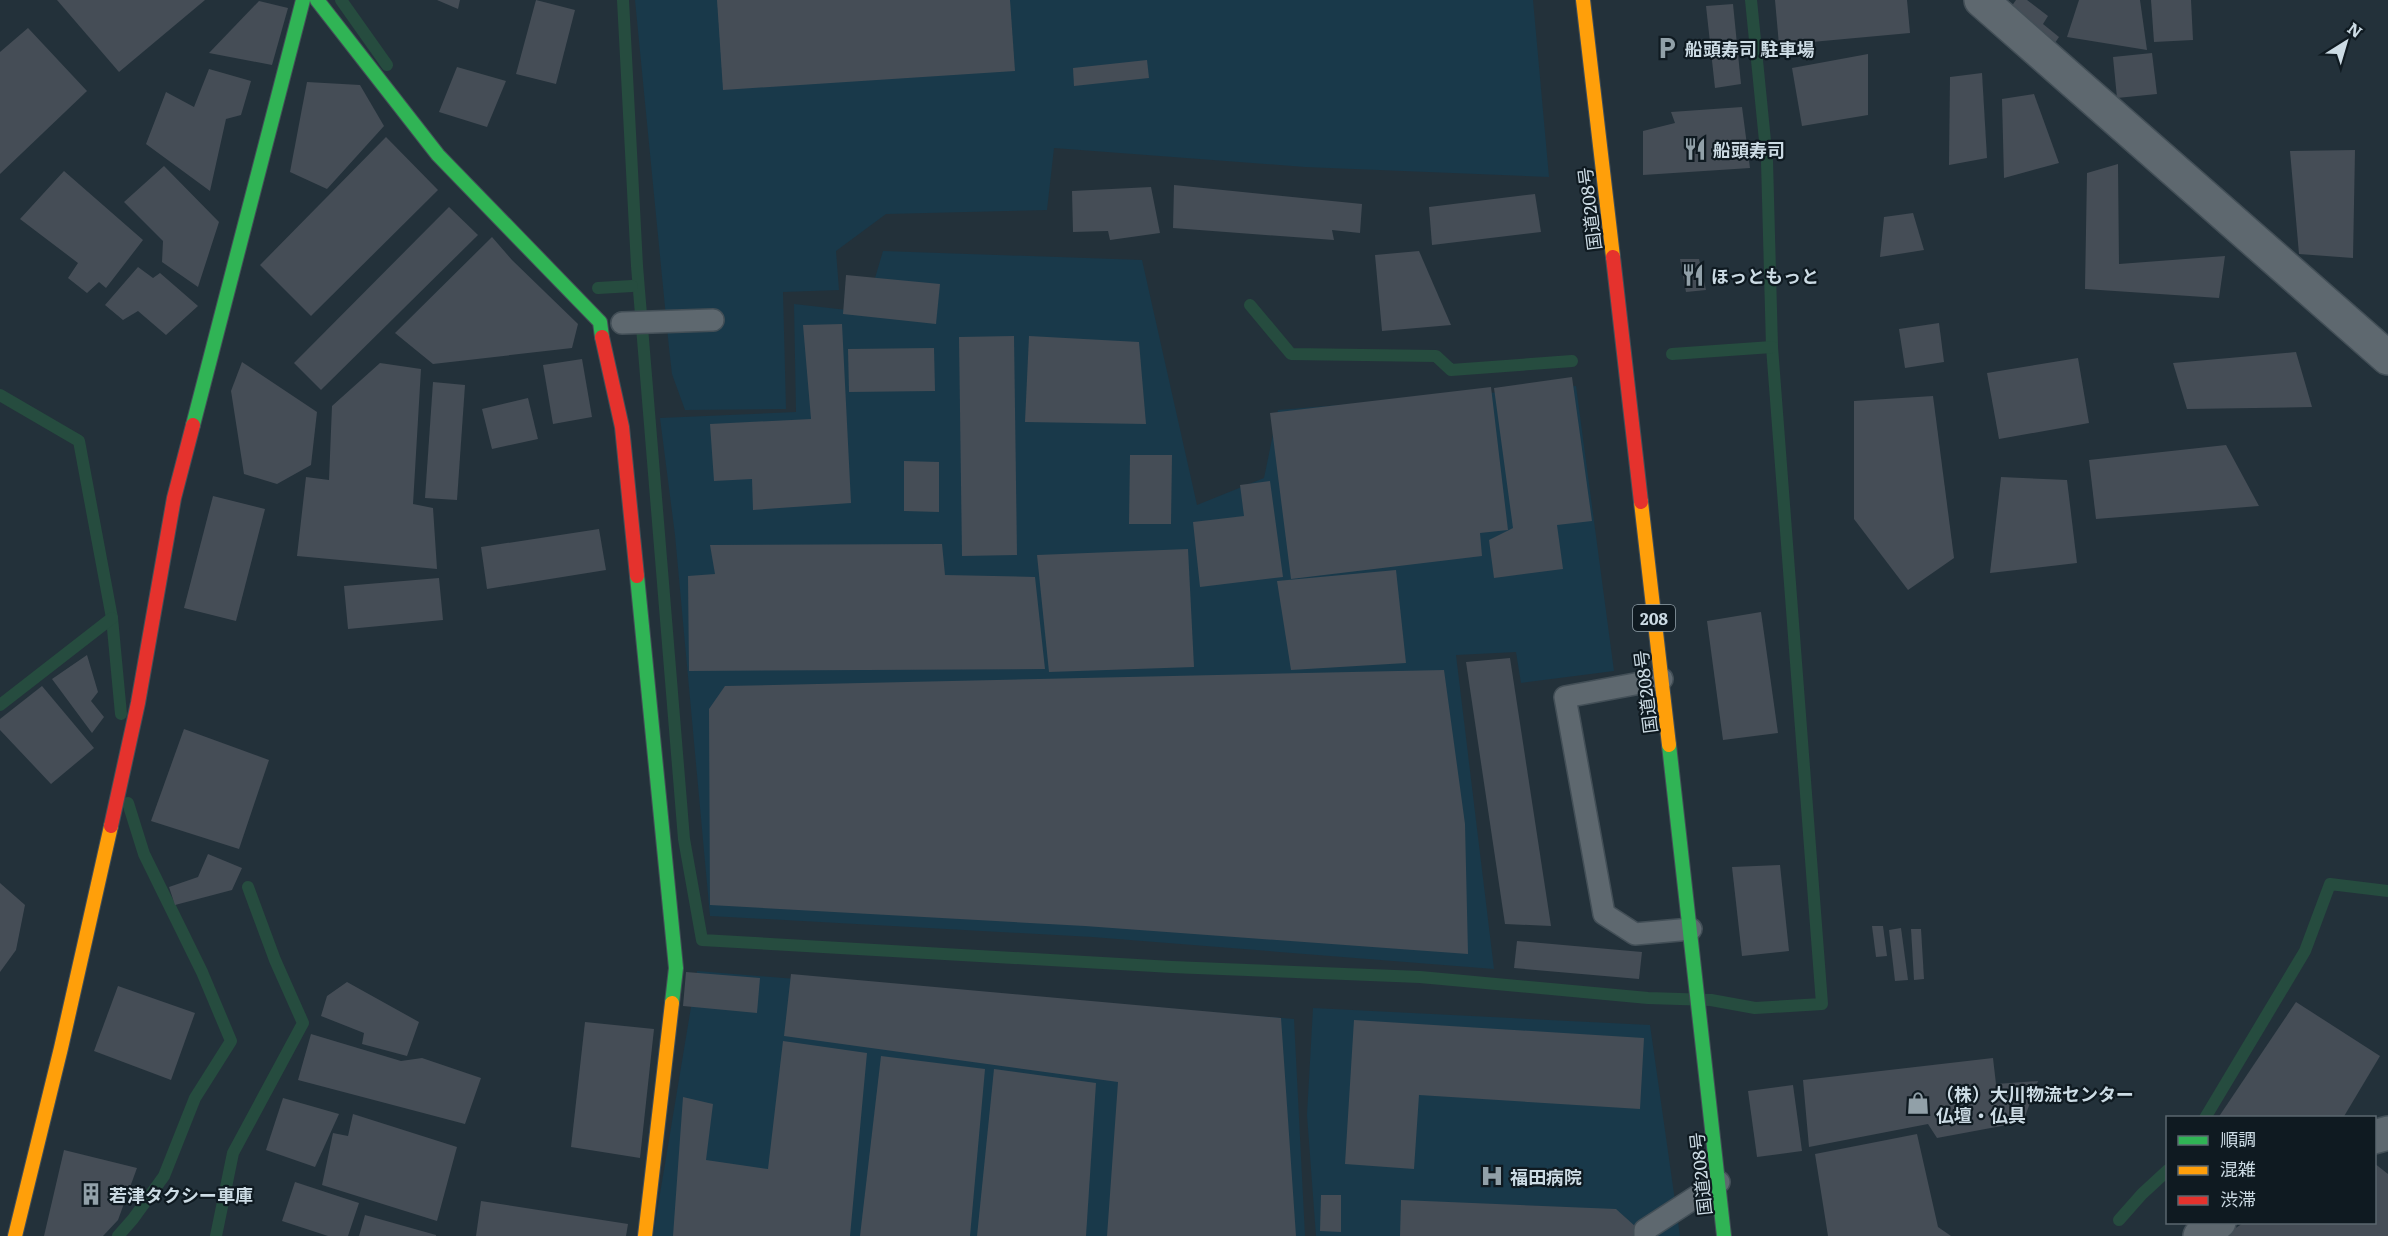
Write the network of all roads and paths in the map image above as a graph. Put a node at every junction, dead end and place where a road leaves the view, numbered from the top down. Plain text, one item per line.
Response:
1 (303, 0) edge
2 (317, 0) edge
3 (1583, 0) edge
4 (1981, 0) edge
5 (713, 320) dead end
6 (622, 323) dead end
7 (2388, 358) edge
8 (1662, 679) junction
9 (1691, 929) junction
10 (1719, 1182) junction
11 (2216, 1224) edge
12 (15, 1236) edge
13 (645, 1236) edge
14 (1645, 1236) edge
15 (1724, 1236) edge
16 (2200, 1236) edge

1 - 12 main road
2 - 13 main road
3 - 8 main road, 国道208号 / 208
4 - 7 street
5 - 6 lane
8 - 9 main road, 国道208号 / 208
8 - 9 lane
9 - 10 main road, 国道208号 / 208
10 - 14 lane
10 - 15 main road, 国道208号 / 208
11 - 16 street

